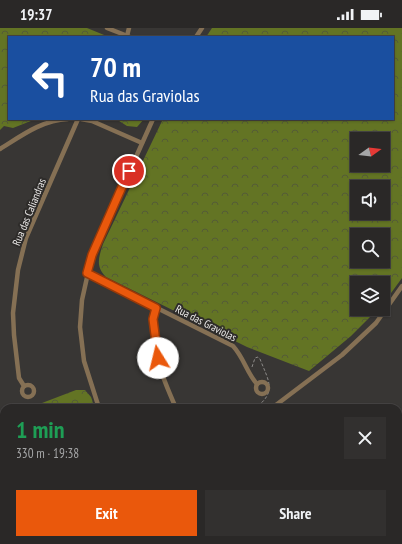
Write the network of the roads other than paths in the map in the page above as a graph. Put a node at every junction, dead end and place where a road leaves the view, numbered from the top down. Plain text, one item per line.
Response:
1 (107, 28) edge
2 (129, 28) edge
3 (128, 36) edge
4 (63, 120) edge
5 (78, 120) edge
6 (87, 120) edge
7 (154, 120) edge
8 (142, 143) junction
9 (0, 150) edge
10 (87, 273) junction
11 (402, 286) edge
12 (156, 308) junction
13 (257, 384) dead end
14 (24, 386) dead end
15 (98, 404) edge
16 (174, 404) edge
17 (277, 404) edge

1 - 3 street
2 - 3 street
4 - 9 street
5 - 14 street, Rua das Caliandras
6 - 8 street
7 - 8 street
8 - 10 street
10 - 12 street, Rua das Graviolas
10 - 15 street
11 - 17 street
12 - 13 street, Rua das Graviolas
12 - 16 street

